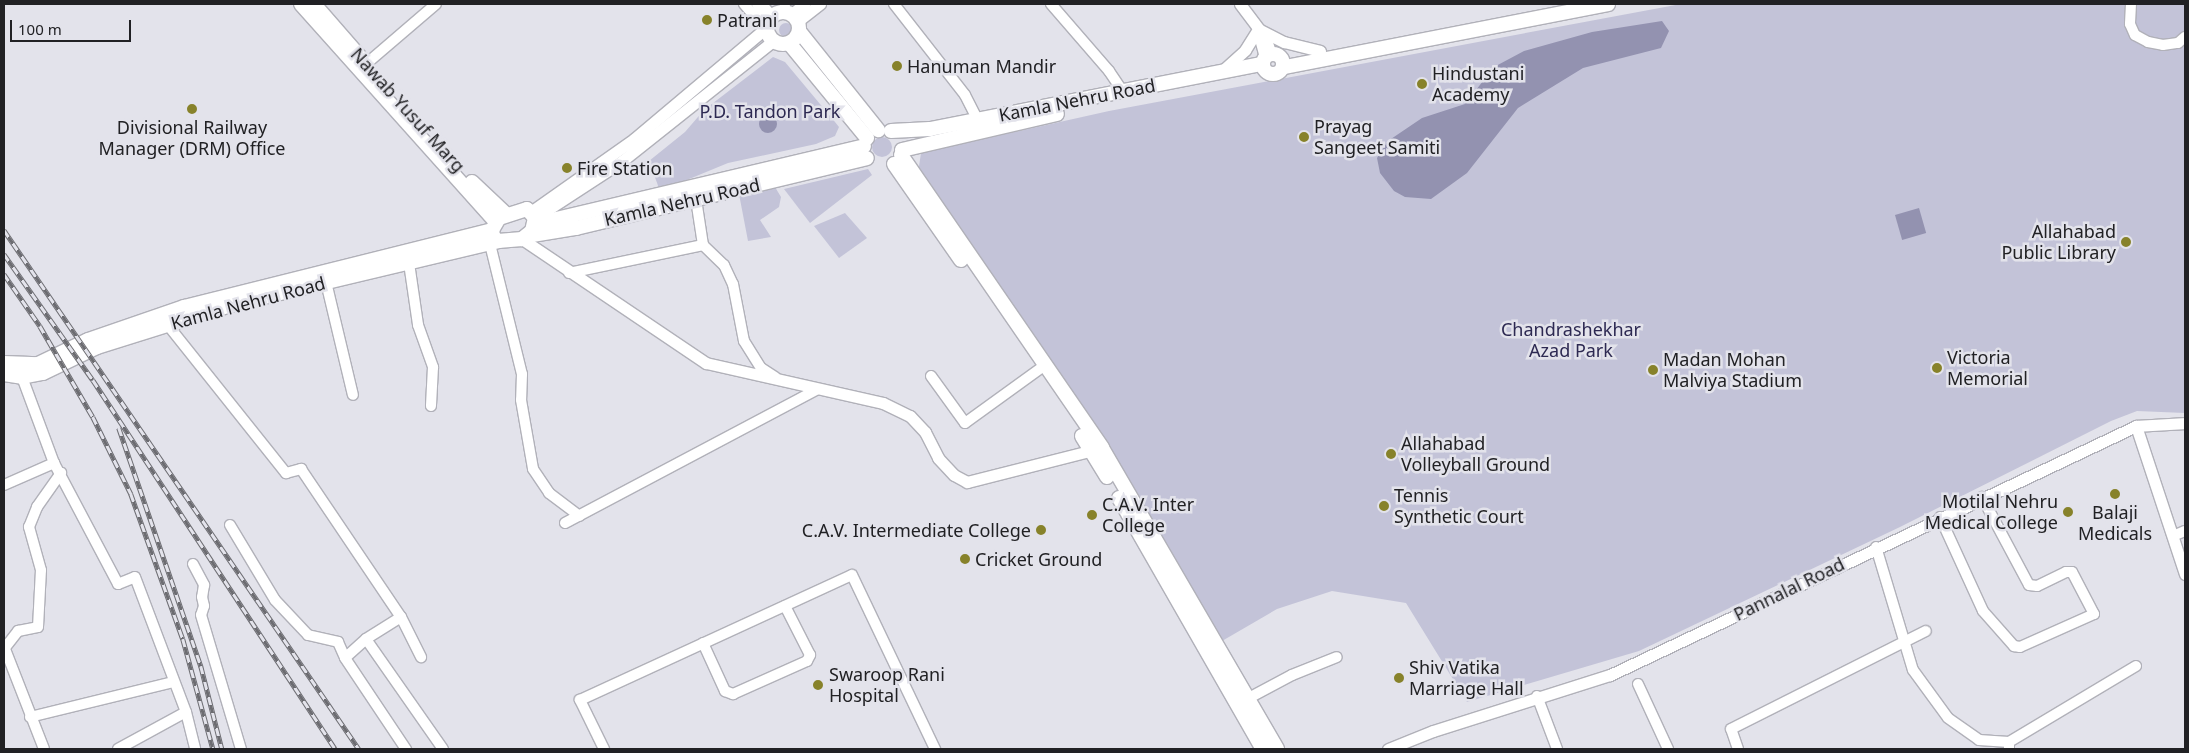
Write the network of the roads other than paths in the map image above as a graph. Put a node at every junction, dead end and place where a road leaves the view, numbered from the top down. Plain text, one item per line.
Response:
1 (301, 4) edge
2 (314, 4) edge
3 (436, 4) edge
4 (744, 4) edge
5 (759, 4) edge
6 (804, 4) edge
7 (820, 4) edge
8 (894, 4) edge
9 (1051, 4) edge
10 (1240, 4) edge
11 (1562, 4) edge
12 (1608, 4) edge
13 (2131, 4) edge
14 (782, 16) edge
15 (1258, 29) junction
16 (2185, 37) edge
17 (774, 40) junction
18 (789, 43) junction
19 (1320, 52) junction
20 (1272, 62) junction
21 (366, 64) junction
22 (1222, 72) junction
23 (1123, 92) junction
24 (978, 120) junction
25 (874, 141) junction
26 (899, 156) junction
27 (696, 199) junction
28 (534, 218) junction
29 (496, 230) junction
30 (524, 237) junction
31 (703, 245) junction
32 (409, 263) junction
33 (569, 273) junction
34 (326, 282) junction
35 (233, 298) junction
36 (167, 324) junction
37 (4, 363) edge
38 (1042, 367) junction
39 (4, 374) edge
40 (931, 376) dead end
41 (22, 377) junction
42 (781, 382) junction
43 (818, 389) junction
44 (353, 395) dead end
45 (431, 406) dead end
46 (2185, 422) edge
47 (2136, 426) junction
48 (1097, 449) junction
49 (54, 463) junction
50 (60, 473) junction
51 (4, 485) edge
52 (1982, 498) junction
53 (579, 516) junction
54 (1940, 517) junction
55 (565, 523) dead end
56 (230, 524) dead end
57 (2185, 531) edge
58 (2173, 536) junction
59 (1876, 547) junction
60 (194, 564) dead end
61 (2185, 574) edge
62 (785, 606) junction
63 (401, 617) junction
64 (1926, 631) dead end
65 (366, 639) junction
66 (1905, 642) junction
67 (703, 643) junction
68 (5, 649) edge
69 (421, 657) dead end
70 (1337, 657) dead end
71 (345, 658) junction
72 (2136, 666) dead end
73 (174, 682) junction
74 (1638, 684) dead end
75 (1538, 696) junction
76 (1247, 699) junction
77 (186, 712) junction
78 (30, 717) junction
79 (2009, 746) edge
80 (44, 749) edge
81 (118, 749) edge
82 (195, 749) edge
83 (241, 749) edge
84 (406, 749) edge
85 (443, 749) edge
86 (604, 749) edge
87 (935, 749) edge
88 (1263, 749) edge
89 (1277, 749) edge
90 (1388, 749) edge
91 (1557, 749) edge
92 (1668, 749) edge
93 (1738, 749) edge

1 - 29 main road
2 - 21 main road, Nawab Yusuf Marg
3 - 21 street
4 - 14 street
5 - 14 main road
6 - 14 street
7 - 14 street
8 - 24 street
9 - 23 street
10 - 15 street
11 - 19 main road, Kamla Nehru Road
12 - 20 main road, Kamla Nehru Road
13 - 16 street
14 - 17 main road
14 - 18 main road
14 - 25 main road
14 - 28 street
15 - 19 street
15 - 20 street
15 - 22 street
17 - 18 main road
17 - 28 street
18 - 25 main road
19 - 20 main road, Kamla Nehru Road
20 - 22 main road, Kamla Nehru Road
20 - 26 main road, Kamla Nehru Road
21 - 29 main road, Nawab Yusuf Marg
22 - 23 main road, Kamla Nehru Road
23 - 24 main road, Kamla Nehru Road
24 - 25 main road, Kamla Nehru Road
25 - 26 main road
25 - 26 main road
25 - 27 main road, Kamla Nehru Road
25 - 28 main road, Kamla Nehru Road
26 - 38 main road
27 - 30 main road, Kamla Nehru Road
27 - 31 street
28 - 29 main road, Kamla Nehru Road
28 - 30 main road
29 - 30 main road, Kamla Nehru Road
29 - 32 main road, Kamla Nehru Road
29 - 35 main road, Kamla Nehru Road
29 - 53 street
30 - 33 street
31 - 33 street
31 - 42 street
32 - 34 main road, Kamla Nehru Road
32 - 45 street
33 - 42 street
34 - 35 main road, Kamla Nehru Road
34 - 44 street
35 - 36 main road, Kamla Nehru Road
35 - 37 main road, Kamla Nehru Road
36 - 41 main road, Kamla Nehru Road
36 - 63 street
38 - 40 street
38 - 48 main road
39 - 41 main road, Kamla Nehru Road
41 - 49 street
42 - 43 street
43 - 48 street
43 - 53 street
46 - 47 street, Pannalal Road
47 - 52 street, Pannalal Road
47 - 58 street
48 - 76 main road
48 - 88 main road
49 - 50 street
49 - 51 street
50 - 68 street
50 - 73 street
52 - 54 street, Pannalal Road
52 - 54 street
53 - 55 street
54 - 59 street, Pannalal Road
56 - 71 street
57 - 58 street
58 - 61 street
59 - 66 street
59 - 75 street, Pannalal Road
60 - 83 street
62 - 67 street
62 - 67 street
62 - 87 street
63 - 65 street
63 - 69 street
64 - 66 street
65 - 71 street
65 - 85 street
66 - 79 street
66 - 93 street
67 - 86 street
68 - 78 street
70 - 76 street
71 - 84 street
72 - 79 street
73 - 77 street
73 - 78 street
74 - 92 street
75 - 90 street, Pannalal Road
75 - 91 street
76 - 89 main road
77 - 81 street
77 - 82 street
78 - 80 street

